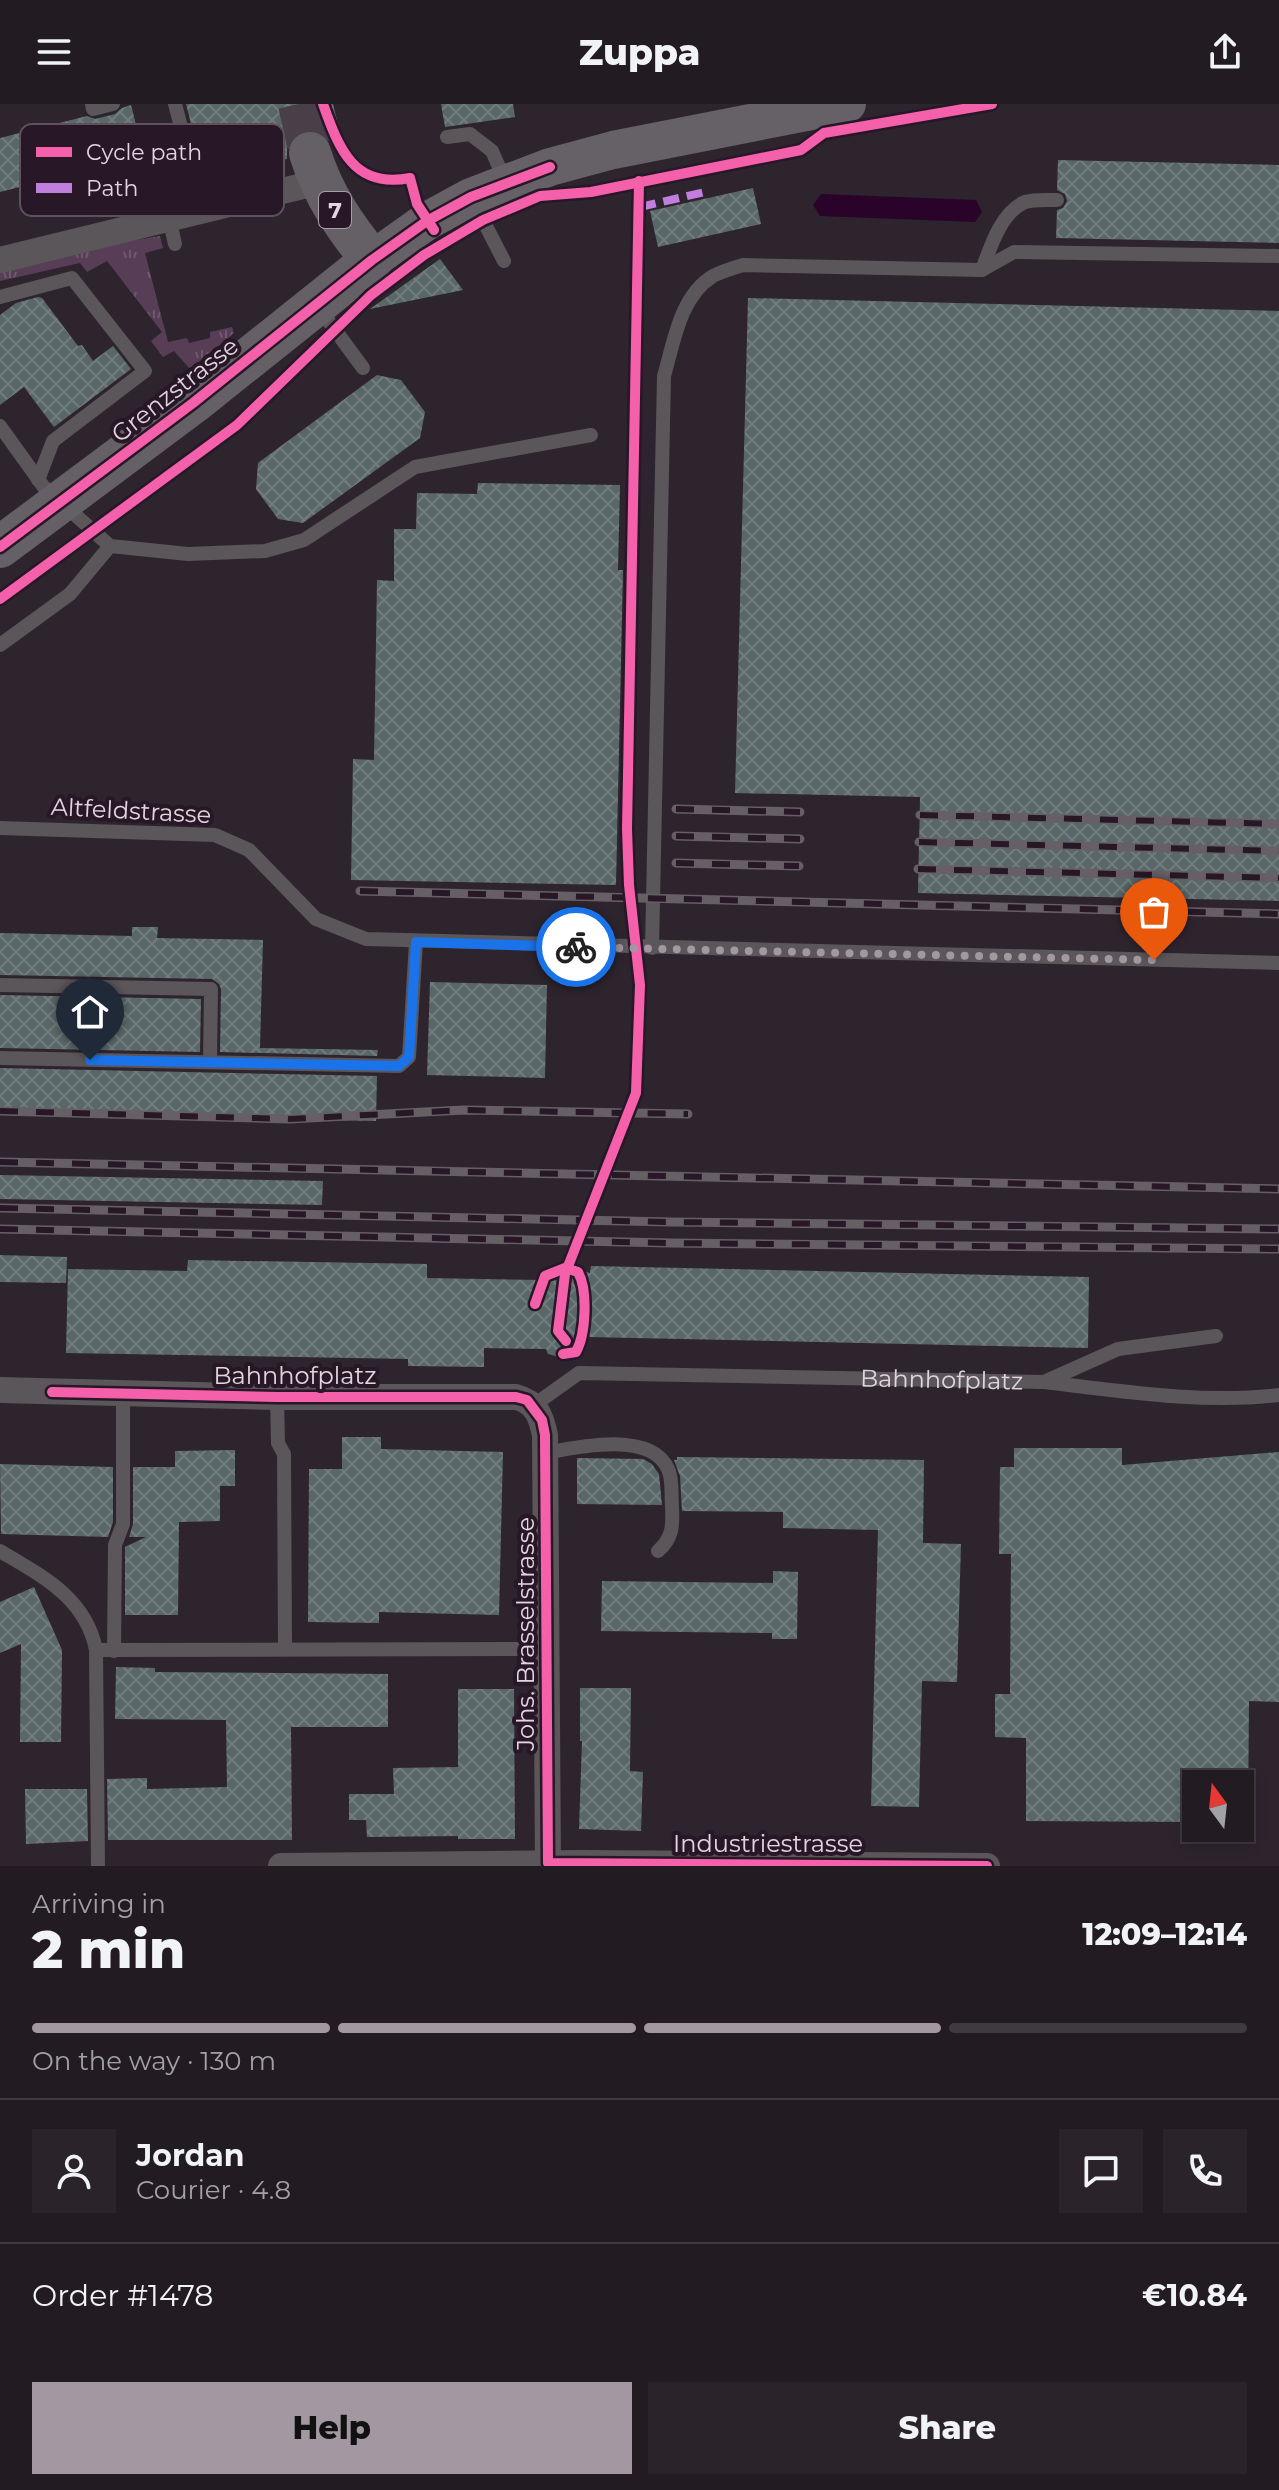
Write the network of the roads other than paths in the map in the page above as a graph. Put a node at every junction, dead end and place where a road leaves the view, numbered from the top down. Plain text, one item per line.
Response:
1 (92, 104) edge
2 (113, 104) edge
3 (175, 104) edge
4 (847, 104) edge
5 (180, 124) edge
6 (447, 137) dead end
7 (314, 168) joint
8 (284, 180) edge
9 (506, 183) junction
10 (471, 197) junction
11 (1057, 200) dead end
12 (195, 216) edge
13 (1279, 256) edge
14 (0, 260) edge
15 (372, 260) junction
16 (504, 261) dead end
17 (982, 270) junction
18 (0, 297) edge
19 (316, 305) junction
20 (363, 368) dead end
21 (0, 426) edge
22 (591, 435) dead end
23 (50, 491) junction
24 (110, 546) junction
25 (0, 547) edge
26 (0, 645) edge
27 (0, 828) edge
28 (416, 942) junction
29 (652, 948) junction
30 (1279, 963) edge
31 (0, 985) edge
32 (0, 1058) edge
33 (210, 1062) junction
34 (1216, 1336) dead end
35 (1044, 1382) junction
36 (0, 1390) edge
37 (123, 1394) junction
38 (1279, 1395) edge
39 (277, 1397) junction
40 (534, 1405) junction
41 (545, 1453) junction
42 (0, 1551) edge
43 (658, 1551) dead end
44 (285, 1649) junction
45 (546, 1649) junction
46 (96, 1650) junction
47 (114, 1651) junction
48 (548, 1865) edge
49 (858, 1865) edge
50 (98, 1866) edge
51 (281, 1866) edge
52 (987, 1866) edge

1 - 2 lane
3 - 5 lane
4 - 9 main road
6 - 9 lane
7 - 8 street
7 - 15 main road, 7
9 - 10 main road
10 - 15 main road
10 - 16 lane
11 - 17 lane
12 - 14 street
13 - 17 lane
15 - 19 main road, Grenzstrasse
17 - 29 lane
18 - 23 lane
19 - 20 lane
19 - 23 main road, Grenzstrasse
21 - 23 lane
22 - 24 lane
23 - 24 lane
23 - 25 main road, Grenzstrasse
24 - 26 lane
27 - 28 lane, Altfeldstrasse
28 - 29 lane, Altfeldstrasse
28 - 33 lane
29 - 30 lane, Altfeldstrasse
31 - 33 lane
32 - 33 lane
34 - 35 lane, Bahnhofplatz
35 - 38 lane
35 - 40 lane, Bahnhofplatz
36 - 37 street, Bahnhofplatz
37 - 39 street, Bahnhofplatz
37 - 47 lane
39 - 40 street, Bahnhofplatz
39 - 44 lane
40 - 41 street, Johs. Brasselstrasse
41 - 43 lane
41 - 45 street, Johs. Brasselstrasse
42 - 46 lane
44 - 45 lane
44 - 47 lane
45 - 48 street, Johs. Brasselstrasse
46 - 47 lane
46 - 50 lane
48 - 49 street, Industriestrasse
48 - 51 street, Industriestrasse
49 - 52 street, Industriestrasse

